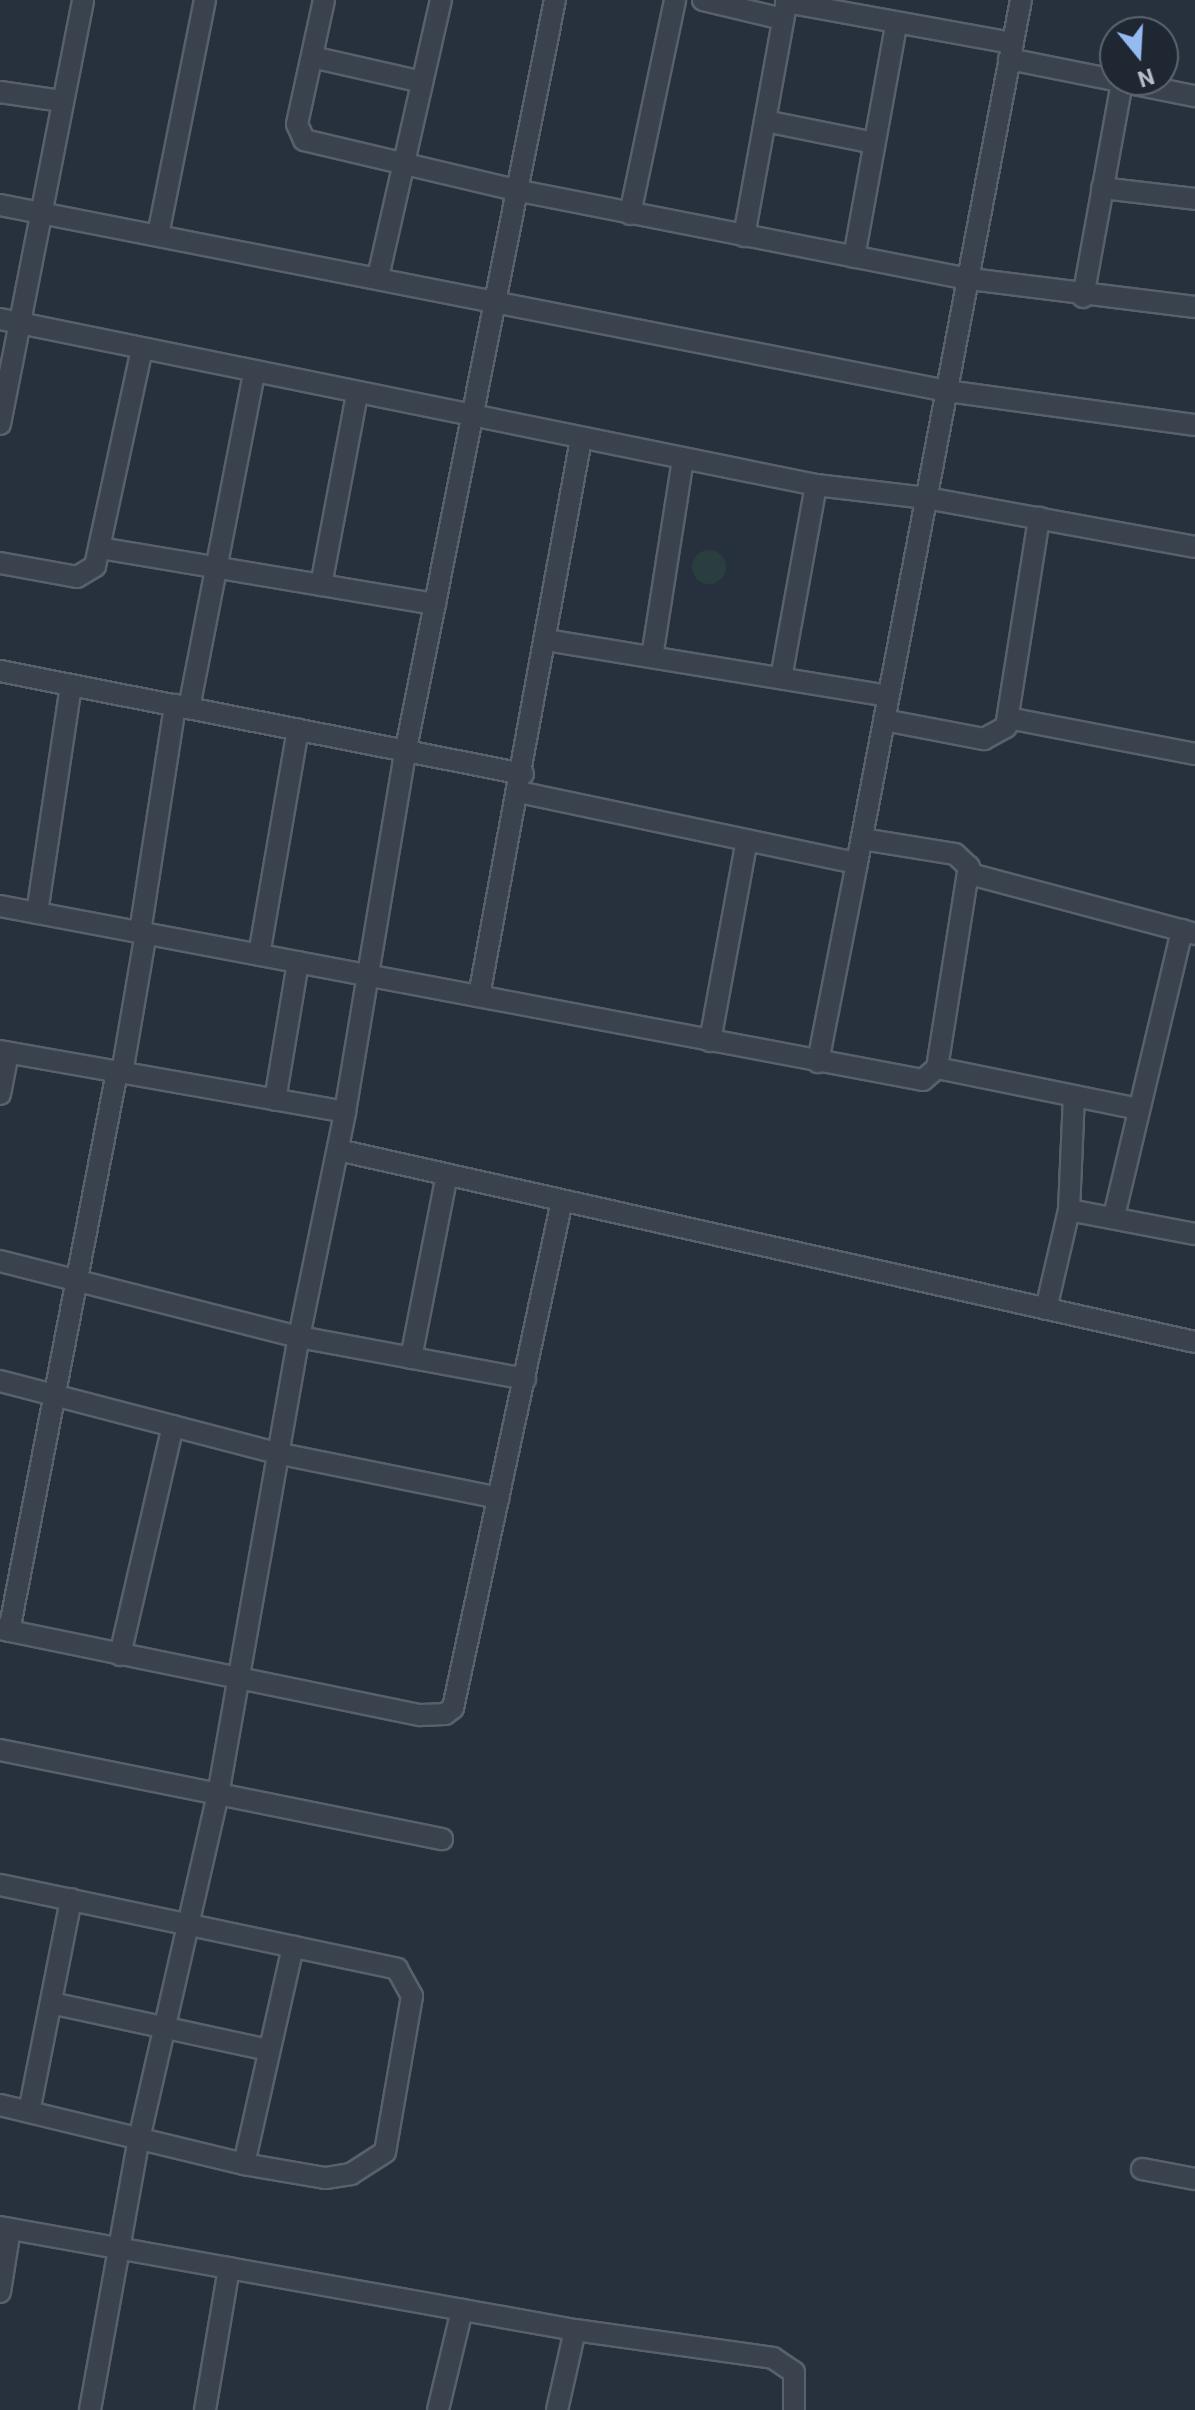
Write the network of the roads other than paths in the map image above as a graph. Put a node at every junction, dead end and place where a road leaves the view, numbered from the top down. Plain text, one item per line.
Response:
1 (83, 0) edge
2 (205, 0) edge
3 (324, 0) edge
4 (441, 0) edge
5 (555, 0) edge
6 (675, 0) edge
7 (703, 0) edge
8 (1021, 0) edge
9 (785, 7) edge
10 (896, 26) junction
11 (1010, 51) junction
12 (312, 57) junction
13 (1099, 76) edge
14 (422, 82) junction
15 (0, 92) edge
16 (1120, 96) edge
17 (62, 101) junction
18 (765, 121) junction
19 (874, 143) junction
20 (403, 162) junction
21 (1102, 188) junction
22 (515, 190) junction
23 (1195, 199) edge
24 (0, 205) edge
25 (39, 211) junction
26 (630, 214) junction
27 (158, 235) junction
28 (744, 236) junction
29 (854, 257) junction
30 (378, 277) junction
31 (970, 279) junction
32 (1083, 297) junction
33 (495, 299) junction
34 (1195, 309) edge
35 (8, 321) edge
36 (142, 349) junction
37 (254, 373) junction
38 (947, 391) junction
39 (357, 394) junction
40 (473, 417) junction
41 (0, 424) edge
42 (1195, 425) edge
43 (581, 439) junction
44 (683, 459) junction
45 (816, 485) junction
46 (926, 498) junction
47 (1039, 518) junction
48 (1195, 547) edge
49 (100, 548) junction
50 (0, 563) edge
51 (214, 567) junction
52 (321, 585) junction
53 (435, 604) junction
54 (546, 640) junction
55 (652, 657) junction
56 (0, 671) edge
57 (781, 678) junction
58 (71, 686) junction
59 (888, 696) junction
60 (182, 707) junction
61 (1008, 718) junction
62 (884, 720) junction
63 (298, 729) junction
64 (406, 749) junction
65 (1195, 754) edge
66 (521, 783) junction
67 (862, 839) junction
68 (747, 840) junction
69 (857, 863) junction
70 (970, 874) junction
71 (0, 906) edge
72 (37, 913) junction
73 (1188, 932) edge
74 (143, 933) junction
75 (259, 955) junction
76 (298, 962) junction
77 (369, 976) junction
78 (479, 996) junction
79 (710, 1041) junction
80 (4, 1052) edge
81 (818, 1062) junction
82 (937, 1068) junction
83 (120, 1072) junction
84 (0, 1094) edge
85 (1074, 1097) junction
86 (275, 1100) junction
87 (1139, 1109) junction
88 (345, 1112) junction
89 (338, 1150) junction
90 (447, 1175) junction
91 (562, 1201) junction
92 (1069, 1210) junction
93 (1114, 1216) junction
94 (1195, 1234) edge
95 (0, 1261) edge
96 (76, 1279) junction
97 (1046, 1309) junction
98 (299, 1337) junction
99 (1195, 1342) edge
100 (411, 1358) junction
101 (525, 1379) junction
102 (0, 1381) edge
103 (54, 1394) junction
104 (173, 1426) junction
105 (281, 1454) junction
106 (499, 1498) junction
107 (4, 1630) edge
108 (120, 1655) junction
109 (239, 1681) junction
110 (0, 1750) edge
111 (218, 1795) junction
112 (442, 1839) dead end
113 (0, 1885) edge
114 (71, 1899) junction
115 (189, 1923) junction
116 (293, 1946) junction
117 (51, 2003) junction
118 (165, 2028) junction
119 (269, 2050) junction
120 (0, 2105) edge
121 (29, 2112) junction
122 (139, 2139) junction
123 (244, 2164) junction
124 (1142, 2169) dead end
125 (1195, 2179) edge
126 (5, 2228) edge
127 (118, 2247) junction
128 (229, 2268) junction
129 (0, 2292) edge
130 (462, 2310) junction
131 (575, 2330) junction
132 (90, 2410) edge
133 (205, 2410) edge
134 (438, 2410) edge
135 (557, 2410) edge
136 (794, 2410) edge

1 - 17 street
2 - 27 street
3 - 12 street
4 - 14 street
5 - 22 street
6 - 26 street
7 - 9 street
8 - 11 street
9 - 10 street
9 - 18 street
10 - 11 street
10 - 19 street
11 - 13 street
11 - 31 street
12 - 14 street
12 - 20 street
14 - 20 street
15 - 17 street
16 - 21 street
17 - 25 street
18 - 19 street
18 - 28 street
19 - 29 street
20 - 22 street
20 - 30 street
21 - 23 street
21 - 32 street
22 - 26 street
22 - 33 street
24 - 25 street
25 - 27 street
25 - 35 street
26 - 28 street
27 - 30 street
28 - 29 street
29 - 31 street
30 - 33 street
31 - 32 street
31 - 38 street
32 - 34 street
33 - 38 street
33 - 40 street
35 - 36 street
35 - 41 street
36 - 37 street
36 - 49 street
37 - 39 street
37 - 51 street
38 - 42 street
38 - 46 street
39 - 40 street
39 - 52 street
40 - 43 street
40 - 53 street
43 - 44 street
43 - 54 street
44 - 45 street
44 - 55 street
45 - 46 street
45 - 57 street
46 - 47 street
46 - 59 street
47 - 48 street
47 - 61 street
49 - 50 street
49 - 51 street
51 - 52 street
51 - 60 street
52 - 53 street
53 - 64 street
54 - 55 street
54 - 66 street
55 - 57 street
56 - 58 street
57 - 59 street
58 - 60 street
58 - 72 street
59 - 62 street
60 - 63 street
60 - 74 street
61 - 62 street
61 - 65 street
62 - 67 street
63 - 64 street
63 - 75 street
64 - 66 street
64 - 77 street
66 - 68 street
66 - 78 street
67 - 69 street
67 - 70 street
68 - 69 street
68 - 79 street
69 - 81 street
70 - 73 street
70 - 82 street
71 - 72 street
72 - 74 street
73 - 87 street
74 - 75 street
74 - 83 street
75 - 76 street
76 - 77 street
76 - 86 street
77 - 78 street
77 - 88 street
78 - 79 street
79 - 81 street
80 - 83 street
80 - 84 street
81 - 82 street
82 - 85 street
83 - 86 street
83 - 96 street
85 - 87 street
85 - 92 street
86 - 88 street
87 - 93 street
88 - 89 street
89 - 90 street
89 - 98 street
90 - 91 street
90 - 100 street
91 - 97 street
91 - 101 street
92 - 93 street
92 - 97 street
93 - 94 street
95 - 96 street
96 - 98 street
96 - 103 street
97 - 99 street
98 - 100 street
98 - 105 street
100 - 101 street
101 - 106 street
102 - 103 street
103 - 104 street
103 - 107 street
104 - 105 street
104 - 108 street
105 - 106 street
105 - 109 street
106 - 109 street
107 - 108 street
108 - 109 street
109 - 111 street
110 - 111 street
111 - 112 street
111 - 115 street
113 - 114 street
114 - 115 street
114 - 117 street
115 - 116 street
115 - 118 street
116 - 119 street
116 - 123 street
117 - 118 street
117 - 121 street
118 - 119 street
118 - 122 street
119 - 123 street
120 - 121 street
121 - 122 street
122 - 123 street
122 - 127 street
124 - 125 street
126 - 127 street
126 - 129 street
127 - 128 street
127 - 132 street
128 - 130 street
128 - 133 street
130 - 131 street
130 - 134 street
131 - 135 street
131 - 136 street

